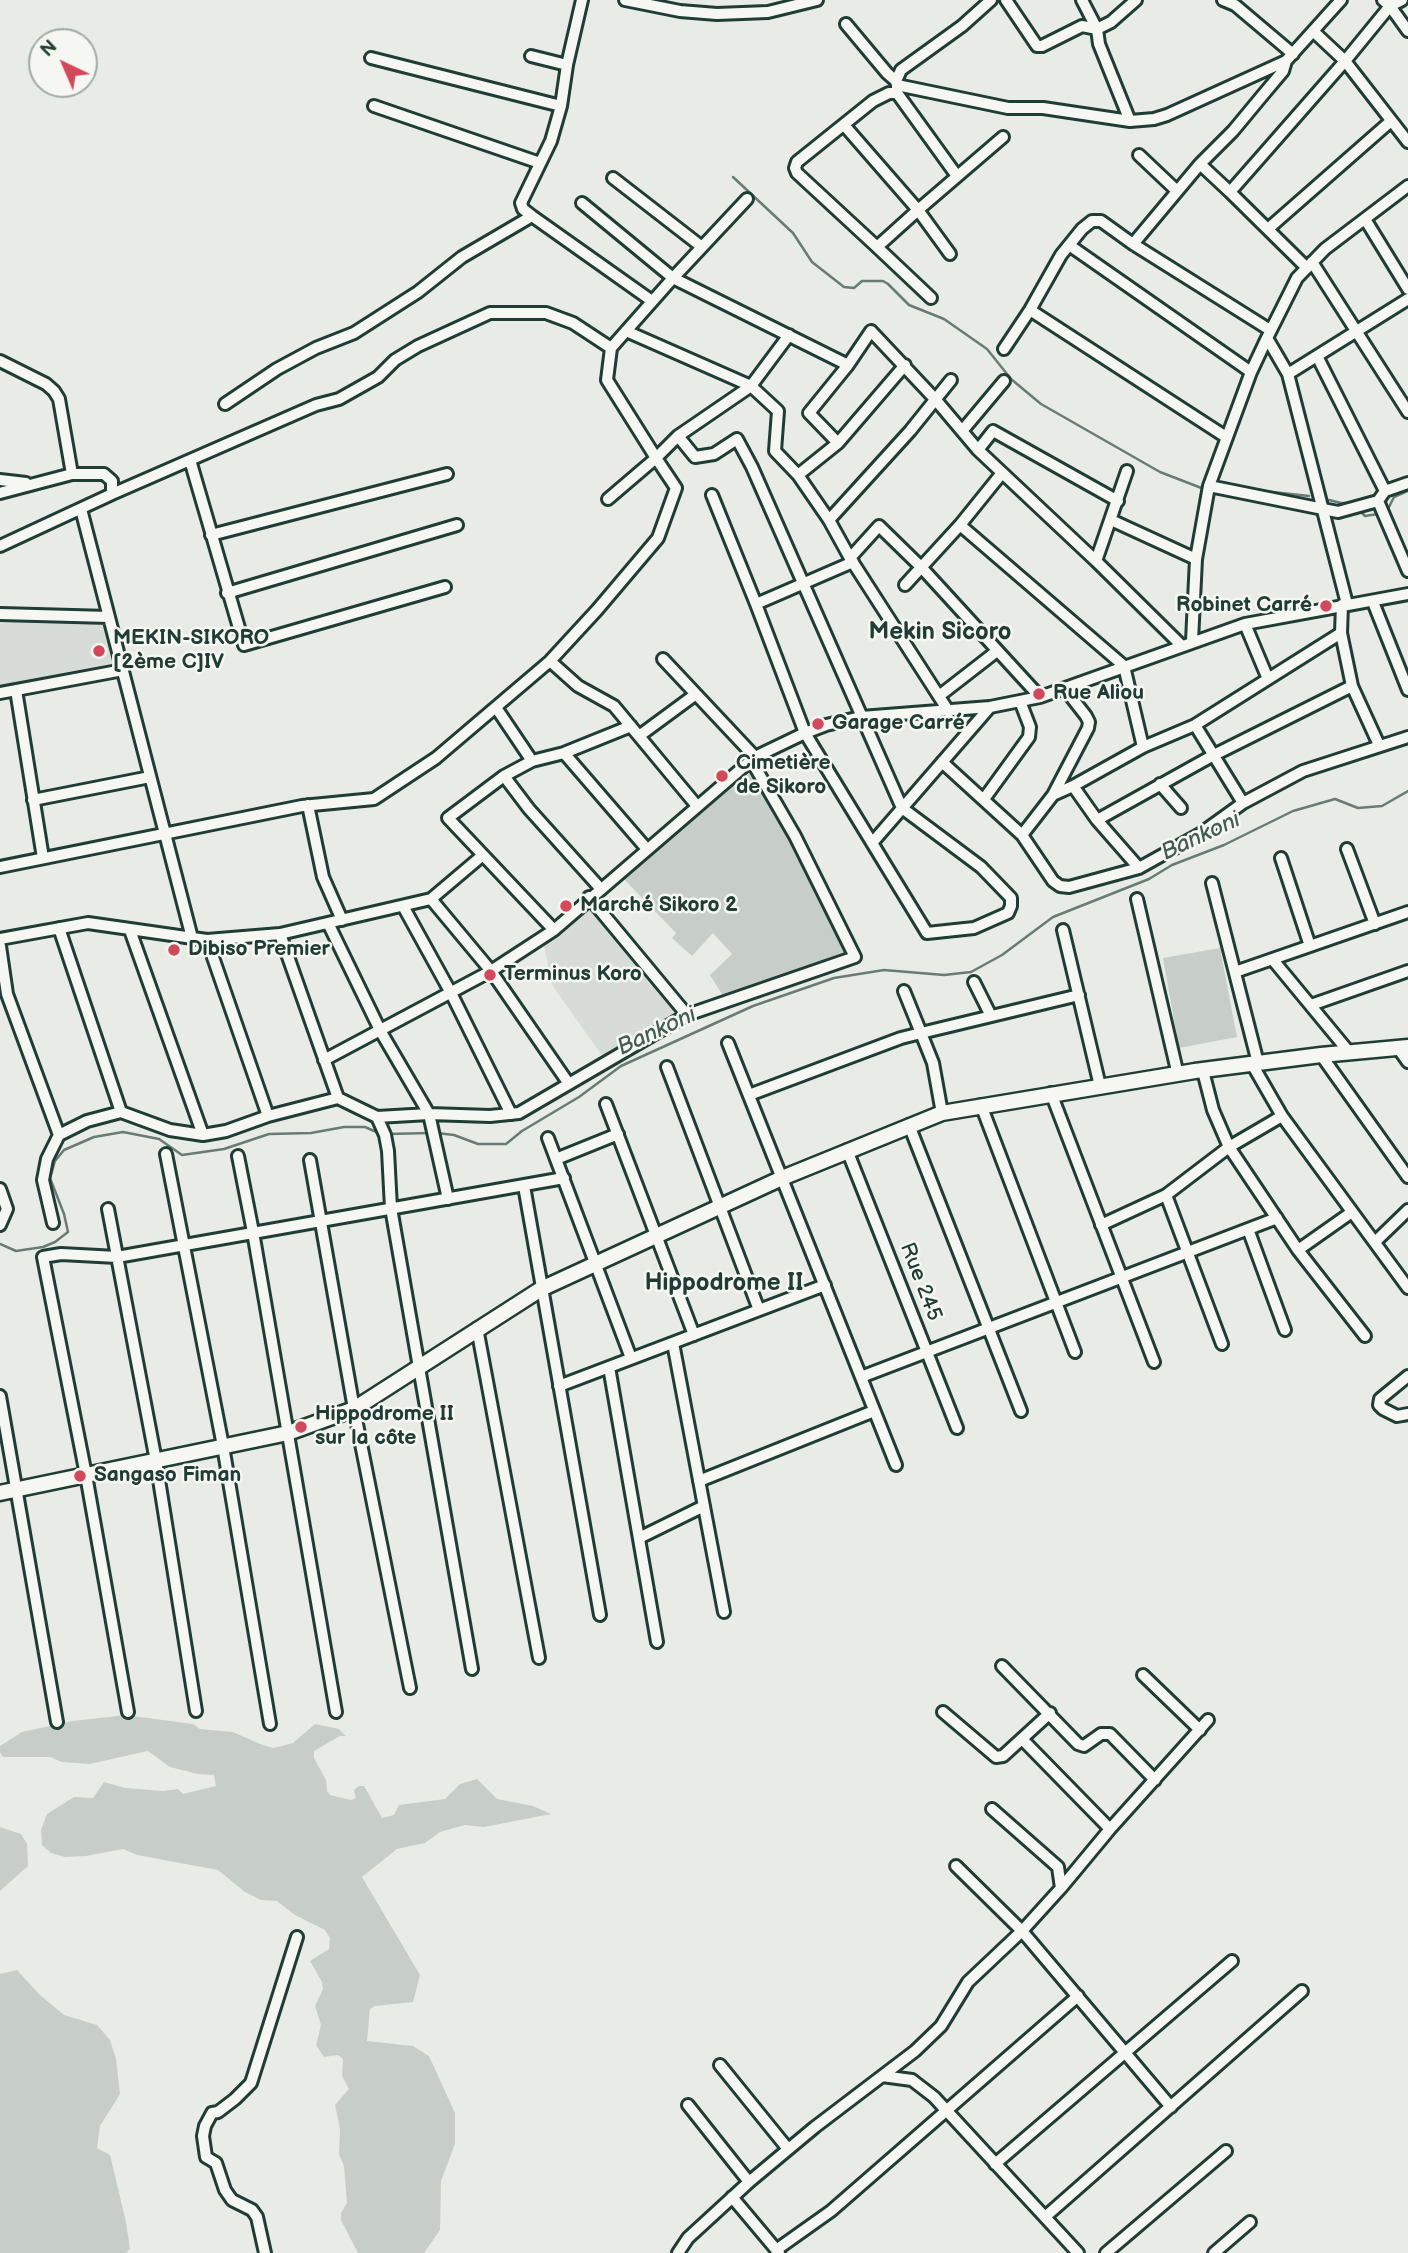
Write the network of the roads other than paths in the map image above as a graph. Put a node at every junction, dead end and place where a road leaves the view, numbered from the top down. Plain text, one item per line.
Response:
1 (582, 0) edge
2 (625, 0) edge
3 (817, 0) edge
4 (991, 0) edge
5 (1006, 0) edge
6 (1082, 0) edge
7 (1136, 0) edge
8 (1223, 0) edge
9 (1341, 0) edge
10 (1402, 0) edge
11 (1387, 3) edge
12 (846, 24) dead end
13 (1097, 29) junction
14 (1313, 31) junction
15 (1408, 32) edge
16 (531, 56) dead end
17 (1290, 57) junction
18 (371, 58) dead end
19 (1345, 61) junction
20 (567, 65) junction
21 (897, 86) junction
22 (374, 106) dead end
23 (561, 106) junction
24 (1130, 121) junction
25 (1391, 121) junction
26 (844, 125) junction
27 (1003, 137) dead end
28 (1408, 142) edge
29 (1139, 155) dead end
30 (540, 163) junction
31 (1199, 163) junction
32 (957, 176) junction
33 (613, 178) dead end
34 (1408, 186) edge
35 (1177, 191) junction
36 (1230, 192) junction
37 (747, 200) dead end
38 (582, 203) dead end
39 (918, 210) junction
40 (532, 216) junction
41 (1365, 219) junction
42 (1269, 228) junction
43 (1133, 244) junction
44 (1069, 245) junction
45 (702, 247) junction
46 (877, 247) junction
47 (950, 254) dead end
48 (1310, 265) junction
49 (673, 278) junction
50 (1408, 289) edge
51 (931, 298) dead end
52 (1408, 299) edge
53 (652, 301) junction
54 (1030, 310) junction
55 (1358, 330) junction
56 (626, 331) junction
57 (1269, 334) junction
58 (789, 335) junction
59 (611, 348) junction
60 (1004, 349) dead end
61 (1317, 356) junction
62 (0, 361) edge
63 (848, 365) junction
64 (905, 365) junction
65 (1251, 372) junction
66 (1288, 374) junction
67 (951, 380) dead end
68 (1004, 381) dead end
69 (751, 386) junction
70 (935, 399) junction
71 (225, 404) dead end
72 (1408, 412) edge
73 (962, 431) junction
74 (678, 436) junction
75 (1226, 437) junction
76 (838, 443) junction
77 (978, 450) junction
78 (656, 457) junction
79 (190, 460) junction
80 (1127, 471) dead end
81 (1002, 473) junction
82 (72, 474) junction
83 (447, 474) dead end
84 (798, 475) junction
85 (0, 480) edge
86 (1408, 483) edge
87 (28, 484) junction
88 (1209, 486) junction
89 (0, 493) edge
90 (112, 494) junction
91 (712, 495) dead end
92 (1382, 496) junction
93 (608, 499) dead end
94 (1118, 500) junction
95 (1323, 508) junction
96 (81, 509) junction
97 (830, 520) junction
98 (1111, 520) junction
99 (457, 525) dead end
100 (960, 525) junction
101 (211, 536) junction
102 (0, 546) edge
103 (1196, 559) junction
104 (852, 560) junction
105 (1096, 561) junction
106 (922, 568) junction
107 (1408, 571) edge
108 (803, 584) junction
109 (905, 585) dead end
110 (445, 587) dead end
111 (228, 593) junction
112 (1408, 594) edge
113 (1373, 602) junction
114 (756, 604) junction
115 (1344, 605) junction
116 (0, 614) edge
117 (109, 617) junction
118 (1245, 624) junction
119 (1340, 633) junction
120 (1187, 643) junction
121 (997, 651) junction
122 (663, 659) dead end
123 (550, 661) junction
124 (1124, 666) junction
125 (123, 670) junction
126 (1268, 679) junction
127 (1352, 686) junction
128 (1065, 689) junction
129 (16, 690) junction
130 (1408, 690) edge
131 (0, 693) edge
132 (696, 694) junction
133 (939, 696) junction
134 (1040, 696) junction
135 (1020, 701) junction
136 (990, 708) junction
137 (496, 709) junction
138 (949, 712) junction
139 (861, 717) junction
140 (1195, 725) junction
141 (631, 726) junction
142 (805, 733) junction
143 (639, 736) junction
144 (1408, 737) edge
145 (1379, 745) junction
146 (1143, 747) junction
147 (564, 753) junction
148 (1212, 756) junction
149 (753, 759) junction
150 (532, 761) junction
151 (942, 762) junction
152 (504, 776) junction
153 (150, 777) junction
154 (1160, 784) junction
155 (1073, 786) junction
156 (1054, 794) junction
157 (984, 799) junction
158 (33, 800) junction
159 (1243, 803) junction
160 (309, 805) junction
161 (696, 806) junction
162 (902, 808) junction
163 (1181, 808) dead end
164 (1097, 820) junction
165 (165, 834) junction
166 (1022, 835) junction
167 (872, 844) junction
168 (646, 848) junction
169 (1348, 849) dead end
170 (483, 855) junction
171 (43, 858) junction
172 (1282, 858) dead end
173 (0, 867) edge
174 (1139, 867) junction
175 (1212, 883) dead end
176 (600, 888) junction
177 (589, 897) junction
178 (1137, 899) dead end
179 (431, 900) junction
180 (403, 906) junction
181 (1408, 912) edge
182 (342, 920) junction
183 (327, 923) junction
184 (1376, 923) junction
185 (59, 928) junction
186 (130, 930) junction
187 (554, 930) junction
188 (1063, 930) dead end
189 (280, 934) junction
190 (192, 938) junction
191 (0, 939) edge
192 (207, 940) junction
193 (0, 946) edge
194 (1311, 946) junction
195 (1273, 960) junction
196 (491, 971) junction
197 (1408, 971) edge
198 (1235, 972) junction
199 (974, 982) dead end
200 (904, 991) dead end
201 (451, 993) junction
202 (1079, 995) junction
203 (1311, 1005) junction
204 (687, 1015) junction
205 (991, 1016) junction
206 (381, 1032) junction
207 (920, 1033) junction
208 (728, 1043) dead end
209 (1403, 1047) edge
210 (1349, 1052) junction
211 (1321, 1055) junction
212 (324, 1060) junction
213 (1408, 1062) edge
214 (1255, 1064) junction
215 (667, 1067) dead end
216 (1203, 1071) junction
217 (1178, 1075) junction
218 (569, 1084) junction
219 (1100, 1086) junction
220 (1051, 1093) junction
221 (749, 1095) junction
222 (338, 1098) junction
223 (606, 1104) dead end
224 (981, 1105) junction
225 (121, 1112) junction
226 (942, 1112) junction
227 (429, 1114) junction
228 (511, 1114) junction
229 (268, 1116) junction
230 (1282, 1116) junction
231 (377, 1117) junction
232 (909, 1125) junction
233 (59, 1135) junction
234 (203, 1135) junction
235 (618, 1135) junction
236 (548, 1138) dead end
237 (1229, 1147) junction
238 (847, 1150) junction
239 (166, 1154) dead end
240 (238, 1156) dead end
241 (556, 1159) junction
242 (310, 1160) dead end
243 (1408, 1177) edge
244 (564, 1178) junction
245 (782, 1178) junction
246 (524, 1186) junction
247 (0, 1189) edge
248 (1166, 1195) junction
249 (448, 1199) junction
250 (719, 1206) junction
251 (391, 1208) junction
252 (108, 1209) dead end
253 (1408, 1210) edge
254 (1352, 1212) junction
255 (1277, 1218) junction
256 (321, 1220) junction
257 (53, 1223) dead end
258 (0, 1225) edge
259 (1101, 1225) junction
260 (1248, 1229) junction
261 (253, 1231) junction
262 (656, 1235) junction
263 (1375, 1242) junction
264 (183, 1245) junction
265 (1298, 1250) junction
266 (1187, 1252) junction
267 (117, 1257) junction
268 (597, 1262) junction
269 (1121, 1277) junction
270 (825, 1285) junction
271 (1408, 1288) edge
272 (541, 1289) junction
273 (1058, 1302) junction
274 (759, 1310) junction
275 (477, 1328) junction
276 (988, 1328) junction
277 (1285, 1330) dead end
278 (694, 1335) junction
279 (1365, 1336) dead end
280 (673, 1343) junction
281 (1222, 1344) dead end
282 (927, 1352) junction
283 (1075, 1352) dead end
284 (631, 1359) junction
285 (1154, 1362) dead end
286 (419, 1367) junction
287 (609, 1367) junction
288 (1408, 1376) edge
289 (861, 1377) junction
290 (559, 1386) junction
291 (0, 1396) edge
292 (355, 1409) junction
293 (874, 1410) junction
294 (1021, 1411) dead end
295 (1408, 1414) edge
296 (957, 1428) dead end
297 (288, 1433) junction
298 (223, 1446) junction
299 (156, 1461) junction
300 (896, 1465) dead end
301 (86, 1475) junction
302 (699, 1481) junction
303 (16, 1490) junction
304 (0, 1493) edge
305 (704, 1506) junction
306 (639, 1538) junction
307 (724, 1612) dead end
308 (600, 1615) dead end
309 (657, 1642) dead end
310 (539, 1658) dead end
311 (1002, 1666) dead end
312 (472, 1669) dead end
313 (1143, 1675) dead end
314 (410, 1688) dead end
315 (196, 1711) dead end
316 (128, 1712) dead end
317 (336, 1712) dead end
318 (943, 1713) dead end
319 (1049, 1713) junction
320 (1208, 1720) dead end
321 (57, 1721) dead end
322 (270, 1724) dead end
323 (1200, 1730) junction
324 (1022, 1739) junction
325 (1155, 1780) junction
326 (992, 1809) dead end
327 (1110, 1829) junction
328 (956, 1866) dead end
329 (1061, 1888) junction
330 (1022, 1931) junction
331 (296, 1937) dead end
332 (1232, 1961) dead end
333 (1302, 1991) dead end
334 (1078, 1996) junction
335 (1126, 2052) junction
336 (720, 2065) dead end
337 (882, 2076) junction
338 (688, 2105) dead end
339 (1171, 2107) junction
340 (947, 2111) junction
341 (788, 2149) junction
342 (1226, 2151) dead end
343 (996, 2164) junction
344 (749, 2182) junction
345 (732, 2197) junction
346 (1045, 2217) junction
347 (1250, 2222) dead end
348 (778, 2251) edge
349 (265, 2253) edge
350 (678, 2253) edge
351 (1078, 2253) edge
352 (1106, 2253) edge
353 (1214, 2253) edge

1 - 20 street
2 - 3 street
4 - 21 street
5 - 13 street
6 - 13 street
7 - 13 street
8 - 17 street
9 - 14 street
10 - 11 street
11 - 15 street
11 - 19 street
12 - 21 street
13 - 24 street
14 - 17 street
14 - 19 street
16 - 20 street
17 - 24 street
17 - 31 street
18 - 23 street
19 - 25 street
19 - 36 street
20 - 23 street
21 - 24 street
21 - 26 street
21 - 32 street
22 - 30 street
23 - 30 street
25 - 28 street
25 - 42 street
26 - 39 street
26 - 46 street
27 - 32 street
29 - 35 street
30 - 40 street
31 - 35 street
31 - 36 street
32 - 39 street
33 - 45 street
34 - 41 street
35 - 43 street
36 - 42 street
37 - 45 street
38 - 49 street
39 - 46 street
39 - 47 street
40 - 53 street
40 - 71 street
41 - 48 street
41 - 50 street
42 - 48 street
43 - 44 street
43 - 57 street
44 - 54 street
44 - 65 street
45 - 49 street
46 - 51 street
48 - 55 street
48 - 57 street
49 - 53 street
49 - 58 street
52 - 55 street
53 - 56 street
54 - 60 street
54 - 75 street
55 - 61 street
55 - 72 street
56 - 59 street
56 - 69 street
57 - 65 street
57 - 66 street
58 - 63 street
58 - 69 street
59 - 78 street
59 - 79 street
61 - 66 street
61 - 92 street
62 - 82 street
63 - 64 street
63 - 76 street
64 - 70 street
64 - 76 street
65 - 75 street
66 - 95 street
67 - 70 street
68 - 73 street
69 - 74 street
69 - 84 street
70 - 73 street
70 - 97 street
73 - 77 street
74 - 78 street
74 - 108 street
75 - 88 street
76 - 84 street
77 - 81 street
77 - 94 street
78 - 93 street
78 - 123 street
79 - 90 street
79 - 101 street
80 - 94 street
81 - 100 street
81 - 105 street
82 - 87 street
82 - 90 street
83 - 101 street
84 - 97 street
85 - 87 street
86 - 92 street
87 - 89 street
88 - 95 street
88 - 103 street
90 - 96 street
91 - 114 street
92 - 95 street
92 - 107 street
94 - 98 street
95 - 115 street
96 - 102 street
96 - 117 street
97 - 104 street
98 - 103 street
98 - 105 street
99 - 111 street
100 - 106 street
100 - 124 street
101 - 111 street
103 - 120 street
104 - 106 street
104 - 108 street
104 - 133 street
105 - 120 street
106 - 109 street
106 - 121 street
108 - 114 street
108 - 139 street
110 - 111 street
112 - 113 street
113 - 115 street
113 - 130 street
114 - 142 street
115 - 118 street
115 - 119 street
116 - 117 street
117 - 125 street
118 - 120 street
118 - 126 street
119 - 126 street
119 - 127 street
120 - 124 street
121 - 133 street
121 - 134 street
122 - 132 street
123 - 137 street
123 - 141 street
124 - 128 street
124 - 146 street
125 - 129 street
125 - 153 street
126 - 140 street
127 - 145 street
127 - 148 street
128 - 134 street
128 - 156 street
129 - 131 street
129 - 158 street
132 - 143 street
132 - 149 street
133 - 138 street
134 - 135 street
135 - 136 street
135 - 157 street
136 - 138 street
136 - 151 street
137 - 150 street
137 - 160 street
138 - 139 street
139 - 142 street
139 - 162 street
140 - 146 street
140 - 148 street
141 - 143 street
141 - 147 street
142 - 149 street
142 - 167 street
143 - 161 street
144 - 145 street
145 - 159 street
146 - 155 street
147 - 150 street
147 - 168 street
148 - 154 street
148 - 159 street
149 - 161 street
149 - 204 street
150 - 152 street
151 - 157 street
151 - 162 street
152 - 170 street
152 - 176 street
153 - 158 street
153 - 165 street
154 - 163 street
154 - 164 street
155 - 156 street
155 - 164 street
156 - 166 street
157 - 166 street
158 - 171 street
159 - 174 street
160 - 165 street
160 - 182 street
161 - 168 street
162 - 167 street
162 - 167 street
164 - 174 street
165 - 171 street
165 - 190 street
166 - 174 street
168 - 176 street
169 - 184 street
170 - 179 street
170 - 187 street
171 - 173 street
172 - 194 street
175 - 198 street
176 - 177 street
177 - 187 street
177 - 204 street
178 - 217 street
179 - 180 street
179 - 196 street
180 - 182 street
180 - 201 street
181 - 184 street
182 - 183 street
183 - 189 street
183 - 206 street
184 - 194 street
185 - 186 street
185 - 191 street
185 - 225 street
186 - 190 street
186 - 234 street
187 - 196 street
188 - 202 street
189 - 192 street
189 - 212 street
190 - 192 street
192 - 229 street
193 - 233 street
194 - 195 street
195 - 198 street
195 - 203 street
196 - 201 street
196 - 218 street
197 - 203 street
198 - 214 street
199 - 205 street
200 - 207 street
201 - 206 street
201 - 228 street
202 - 205 street
202 - 219 street
203 - 210 street
204 - 218 street
205 - 207 street
206 - 212 street
206 - 227 street
207 - 221 street
207 - 226 street
208 - 221 street
209 - 210 street
209 - 213 street
210 - 211 street
211 - 214 street
211 - 243 street
212 - 222 street
214 - 216 street
214 - 230 street
215 - 250 street
216 - 217 street
216 - 237 street
217 - 219 street
218 - 228 street
219 - 220 street
220 - 224 street
220 - 259 street
221 - 245 street
222 - 229 street
222 - 231 street
223 - 235 street
224 - 226 street
224 - 273 street
225 - 233 street
225 - 234 street
226 - 232 street
227 - 228 street
227 - 231 street
227 - 249 street
229 - 234 street
230 - 237 street
230 - 254 street
231 - 251 street
232 - 238 street
232 - 276 street
233 - 257 street
235 - 241 street
235 - 262 street
236 - 241 street
237 - 248 street
237 - 255 street
238 - 245 street
238 - 282 street, Rue 245
239 - 264 street
240 - 261 street
241 - 244 street
242 - 256 street
244 - 246 street
244 - 268 street
245 - 250 street
245 - 270 street
246 - 249 street
246 - 272 street
247 - 258 street
248 - 259 street
248 - 266 street
249 - 251 street
250 - 262 street
250 - 274 street
251 - 256 street
251 - 286 street
252 - 267 street
253 - 263 street
254 - 263 street
254 - 265 street
255 - 260 street
255 - 265 street
256 - 261 street
256 - 292 street
259 - 269 street
260 - 266 street
260 - 277 street
261 - 264 street
261 - 297 street
262 - 268 street
262 - 278 street
263 - 271 street
264 - 267 street
264 - 298 street
265 - 279 street
266 - 269 street
266 - 281 street
267 - 299 street
267 - 301 street
268 - 272 street
268 - 284 street
269 - 273 street
269 - 285 street
270 - 274 street
270 - 289 street
272 - 275 street
272 - 290 street
273 - 276 street
273 - 283 street
274 - 278 street
275 - 286 street
275 - 310 street
276 - 282 street
276 - 294 street
278 - 280 street
280 - 284 street
280 - 302 street
282 - 289 street
282 - 296 street, Rue 245
284 - 287 street
286 - 292 street
286 - 312 street
287 - 290 street
287 - 306 street
288 - 295 street
289 - 293 street
290 - 308 street
291 - 303 street
292 - 297 street
292 - 314 street
293 - 300 street
293 - 302 street
297 - 298 street
297 - 317 street
298 - 299 street
298 - 322 street
299 - 301 street
299 - 315 street
301 - 303 street
301 - 316 street
302 - 305 street
303 - 304 street
303 - 321 street
305 - 306 street
305 - 307 street
306 - 309 street
311 - 319 street
313 - 323 street
318 - 324 street
319 - 324 street
319 - 325 street
320 - 323 street
323 - 325 street
324 - 327 street
325 - 327 street
326 - 329 street
327 - 329 street
328 - 330 street
329 - 330 street
330 - 334 street
330 - 337 street
331 - 349 street
332 - 335 street
333 - 339 street
334 - 335 street
334 - 340 street
335 - 339 street
335 - 343 street
336 - 341 street
337 - 340 street
337 - 341 street
338 - 344 street
339 - 346 street
340 - 343 street
340 - 348 street
341 - 344 street
342 - 352 street
343 - 346 street
344 - 345 street
345 - 348 street
345 - 350 street
346 - 351 street
347 - 353 street

